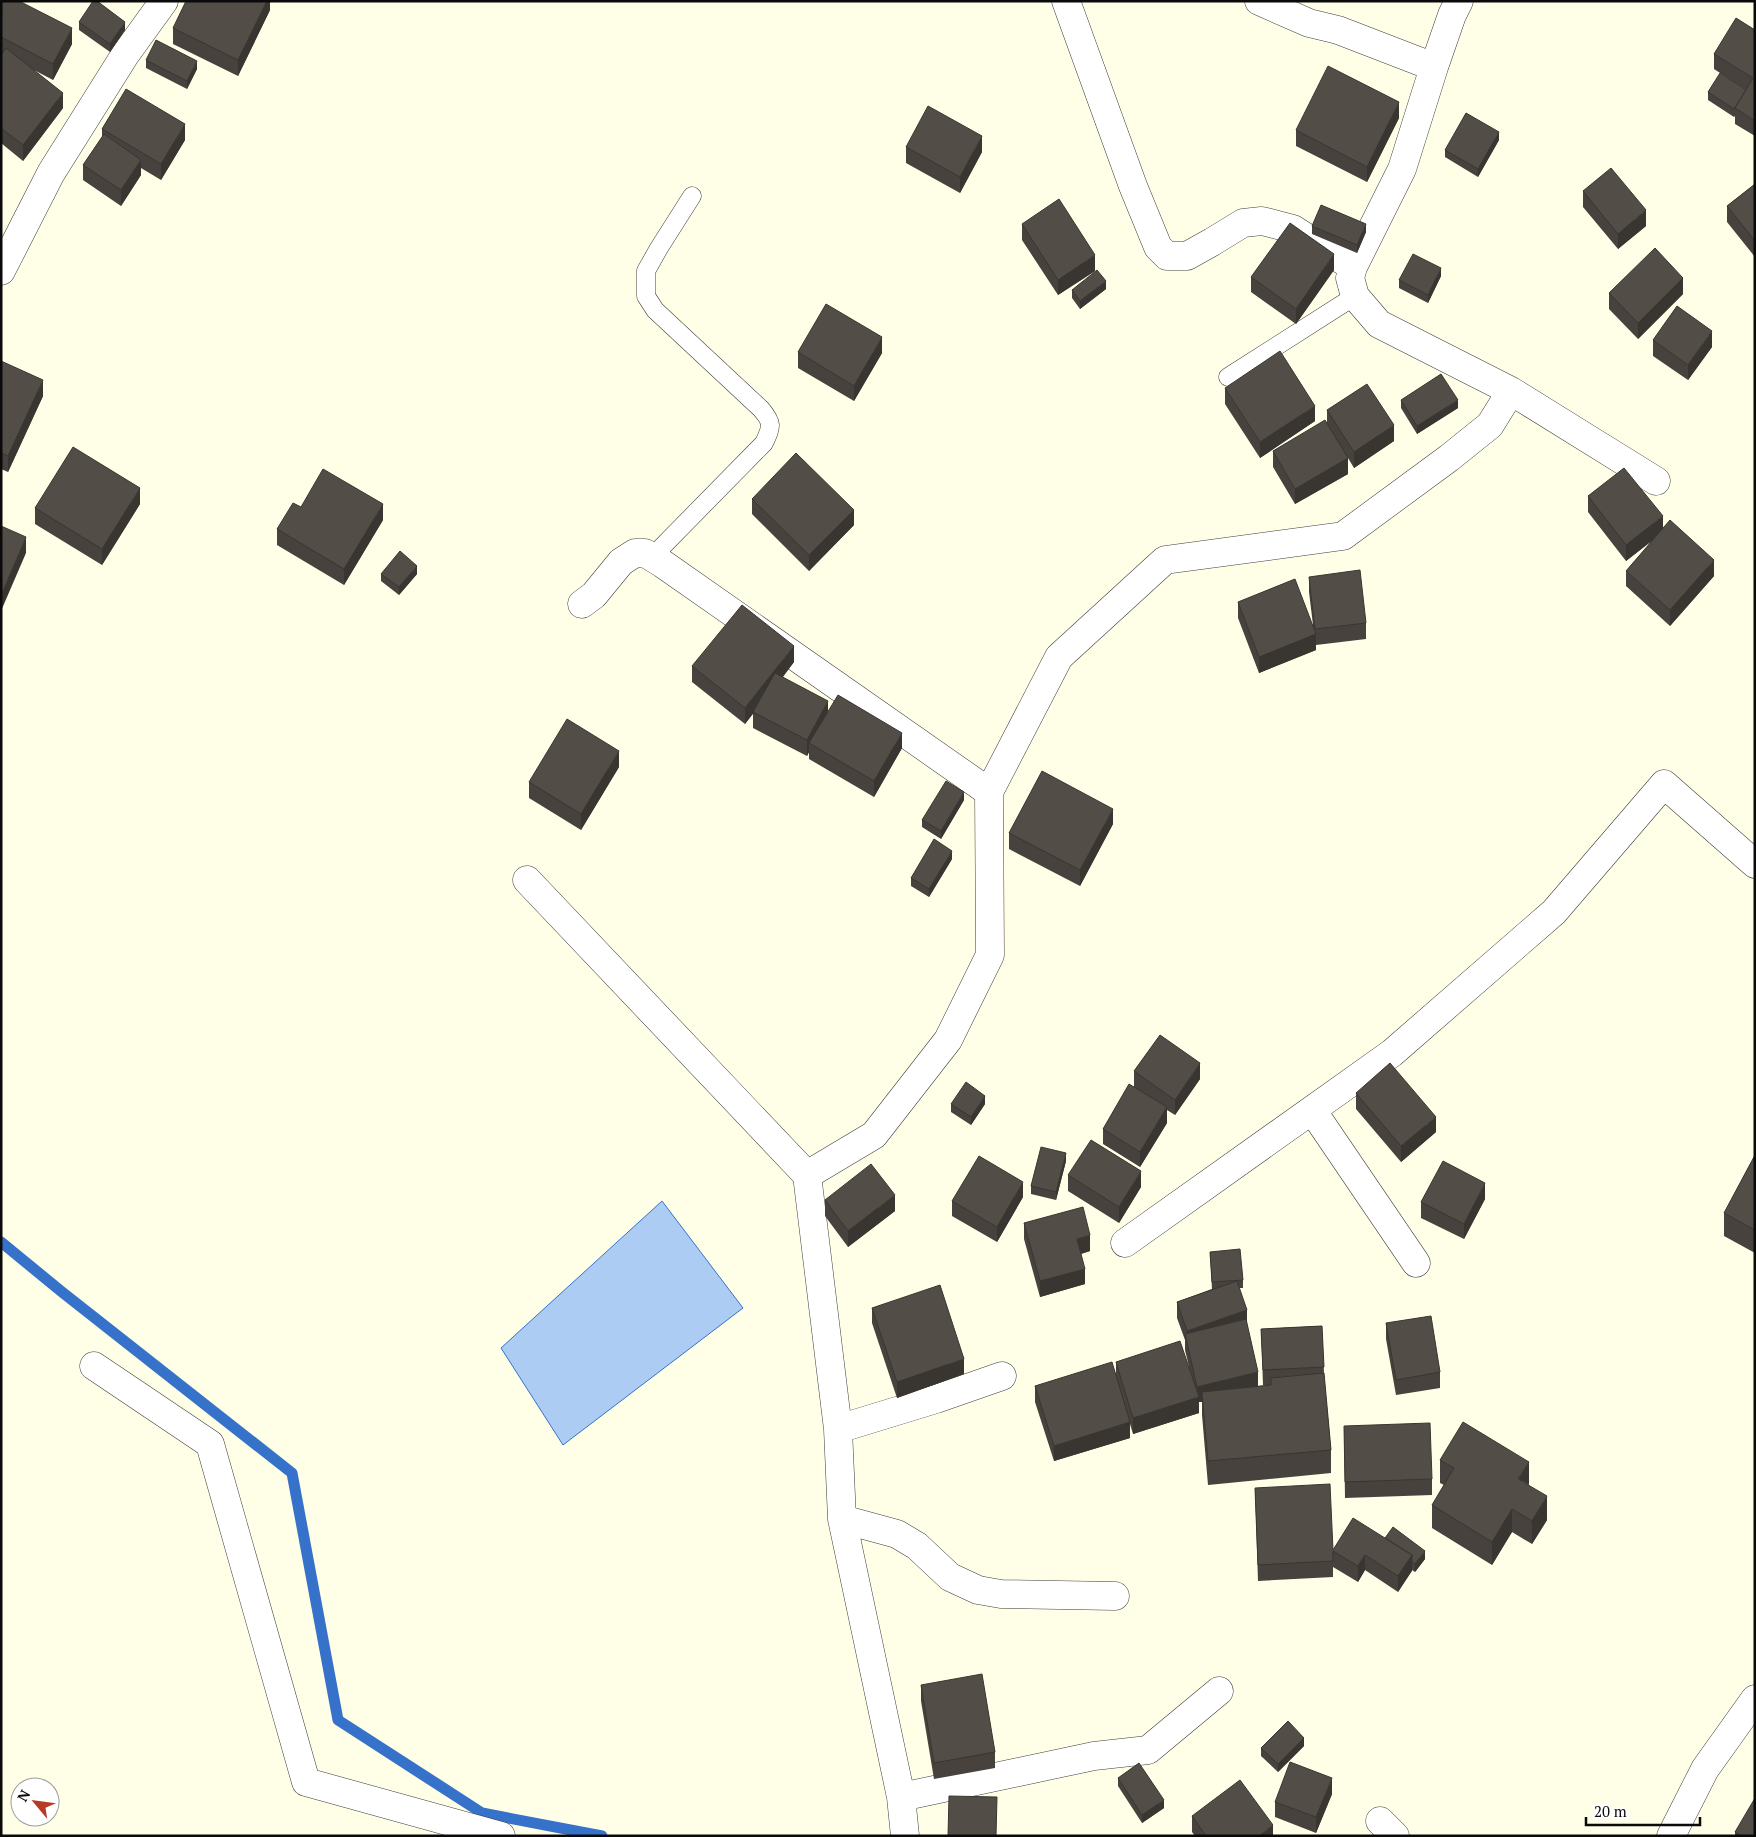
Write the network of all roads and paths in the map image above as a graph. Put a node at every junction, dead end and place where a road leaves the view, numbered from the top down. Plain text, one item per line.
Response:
1 (164, 1) edge
2 (1066, 1) edge
3 (1260, 1) edge
4 (1459, 1) edge
5 (1434, 67) junction
6 (692, 196) dead end
7 (1353, 267) junction
8 (1, 271) edge
9 (1355, 296) junction
10 (1228, 377) dead end
11 (1511, 391) junction
12 (1656, 481) dead end
13 (652, 557) junction
14 (582, 604) dead end
15 (989, 792) junction
16 (1755, 864) edge
17 (528, 880) dead end
18 (1312, 1110) junction
19 (807, 1175) junction
20 (1125, 1243) dead end
21 (1416, 1263) dead end
22 (94, 1366) dead end
23 (1002, 1376) dead end
24 (838, 1429) junction
25 (842, 1519) junction
26 (1115, 1596) dead end
27 (1219, 1690) dead end
28 (1755, 1700) edge
29 (901, 1797) junction
30 (501, 1836) edge
31 (905, 1836) edge
32 (1671, 1836) edge

1 - 8 street
2 - 7 street
3 - 5 street
4 - 5 street
5 - 7 street
6 - 13 lane
7 - 9 street
9 - 10 lane
9 - 11 street
11 - 12 street
11 - 15 street
13 - 14 street
13 - 15 street
15 - 19 street
16 - 18 street
17 - 19 street
18 - 20 street
18 - 21 street
19 - 24 street
22 - 30 street
23 - 24 street
24 - 25 street
25 - 26 street
25 - 29 street
27 - 29 street
28 - 32 street
29 - 31 street

